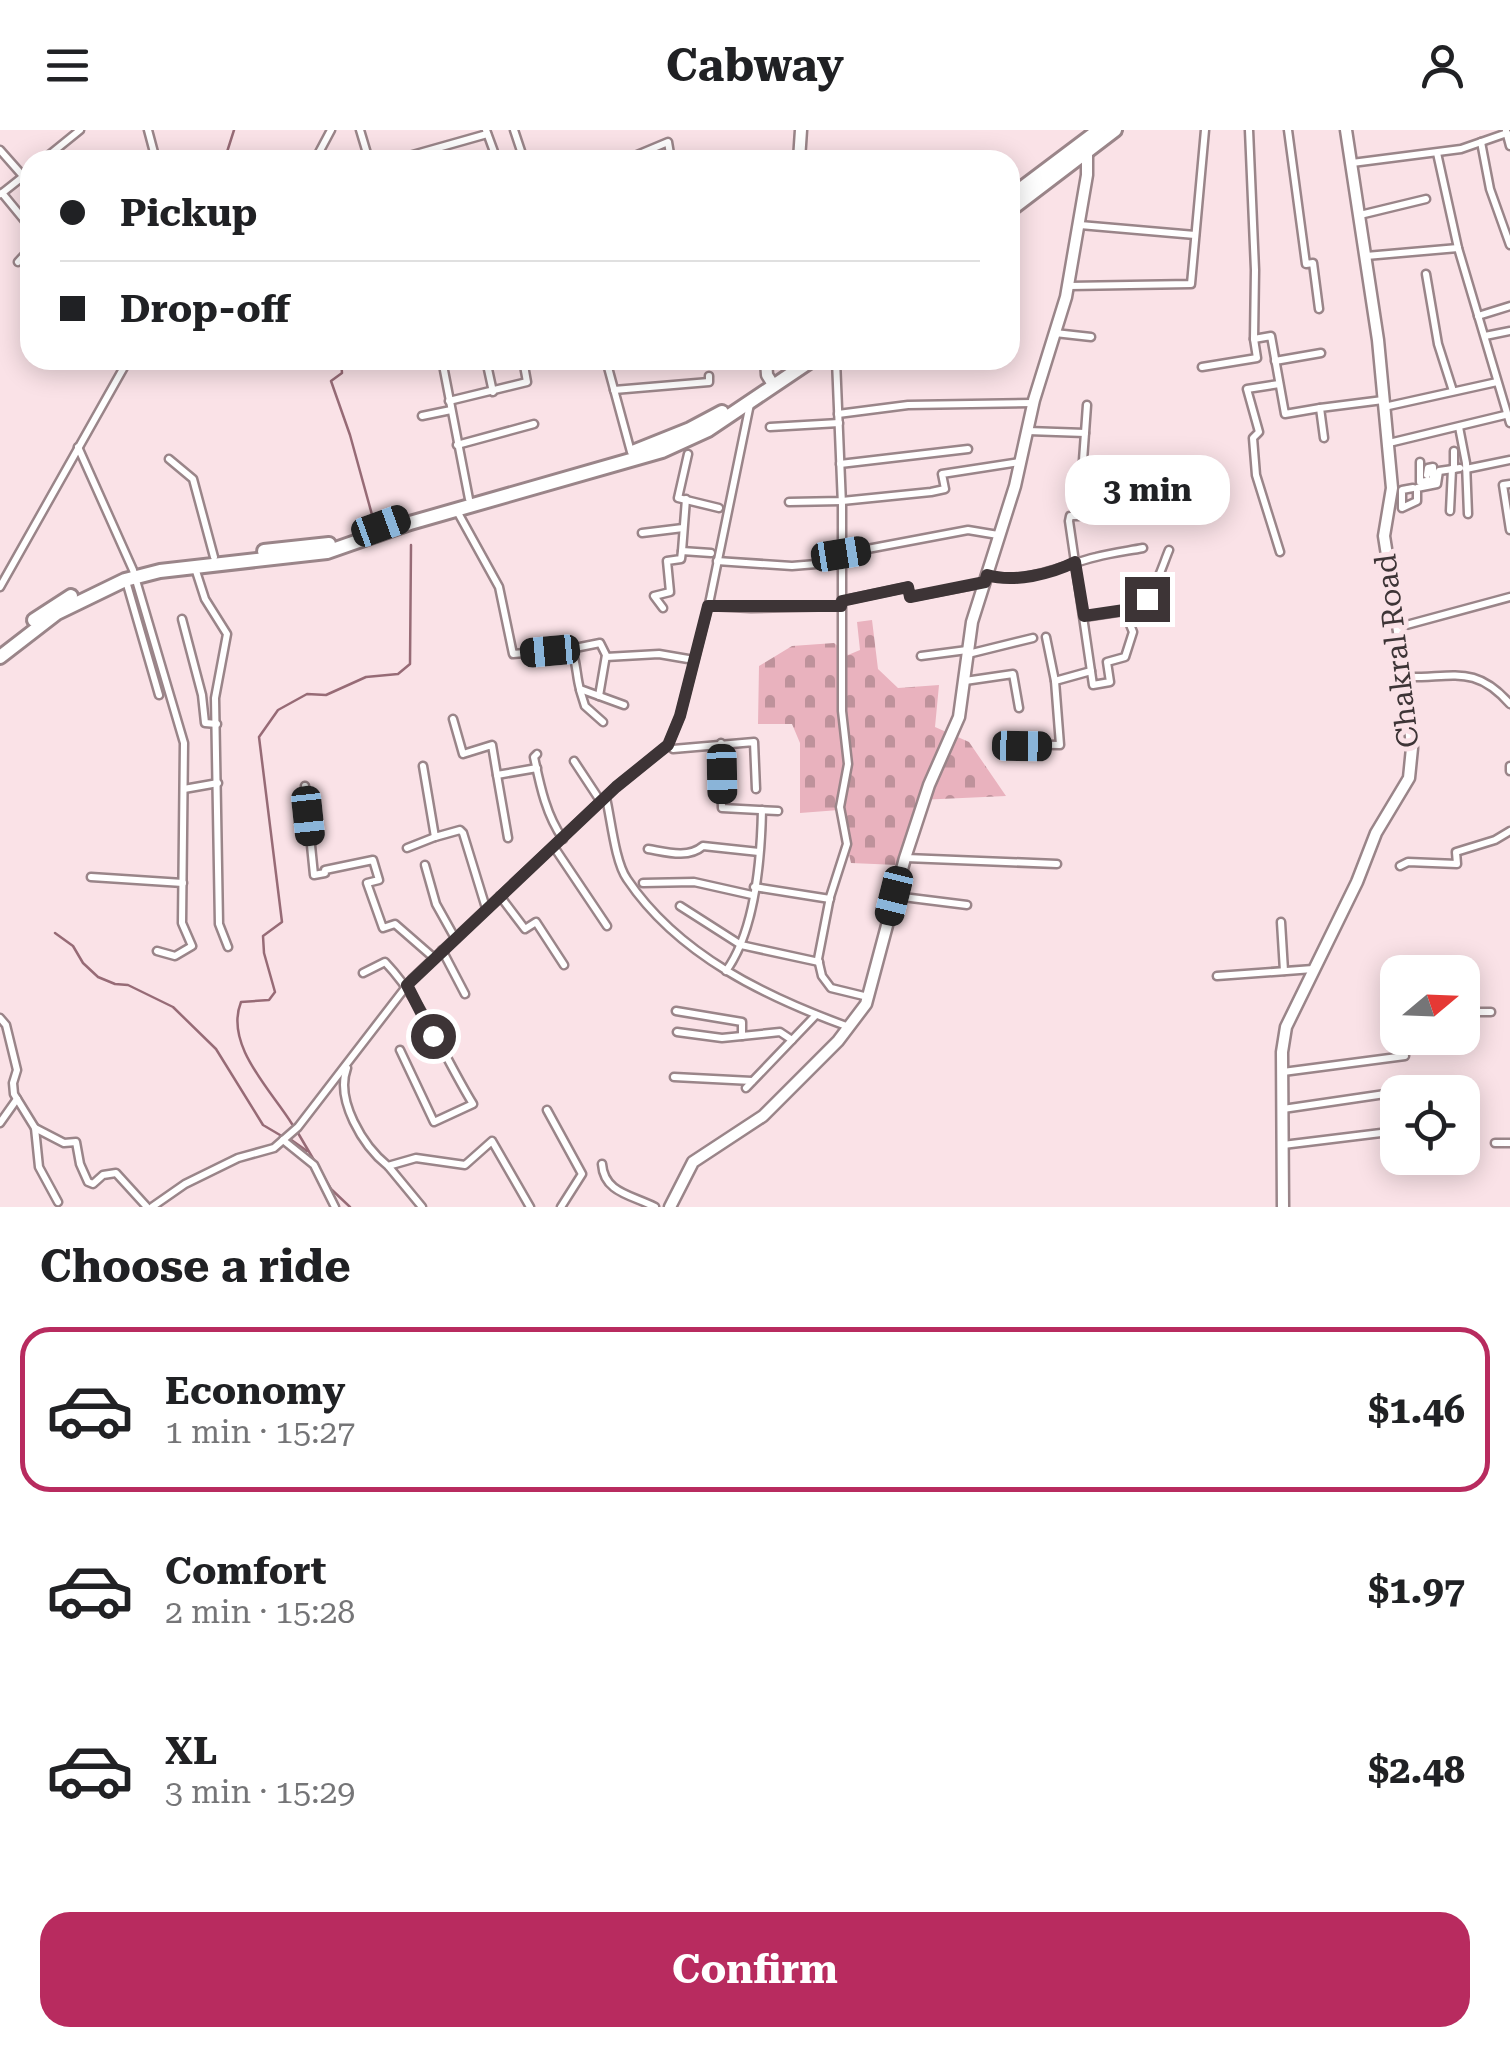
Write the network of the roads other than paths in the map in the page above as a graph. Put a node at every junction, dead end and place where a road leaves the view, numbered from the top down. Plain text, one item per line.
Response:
1 (80, 130) edge
2 (1099, 130) edge
3 (1115, 130) edge
4 (1205, 130) edge
5 (1249, 130) edge
6 (1288, 130) edge
7 (1346, 130) edge
8 (1506, 131) edge
9 (487, 132) edge
10 (1087, 140) edge
11 (1481, 142) junction
12 (1510, 146) edge
13 (0, 150) edge
14 (55, 150) edge
15 (428, 150) edge
16 (649, 150) edge
17 (669, 150) edge
18 (1437, 153) junction
19 (1352, 163) junction
20 (20, 168) edge
21 (1020, 190) edge
22 (1, 194) edge
23 (1426, 199) dead end
24 (1020, 201) edge
25 (20, 216) edge
26 (1360, 216) junction
27 (1080, 225) junction
28 (1195, 235) junction
29 (1510, 245) edge
30 (1458, 248) junction
31 (1366, 256) junction
32 (1426, 274) dead end
33 (1069, 286) junction
34 (1510, 306) edge
35 (1320, 310) dead end
36 (1478, 316) junction
37 (1510, 330) edge
38 (1055, 333) junction
39 (1090, 336) dead end
40 (1486, 336) junction
41 (1254, 339) junction
42 (1320, 353) dead end
43 (1276, 361) junction
44 (1202, 367) dead end
45 (122, 370) edge
46 (444, 370) edge
47 (488, 370) edge
48 (526, 370) edge
49 (609, 370) edge
50 (766, 370) edge
51 (787, 370) edge
52 (795, 370) edge
53 (836, 370) edge
54 (709, 376) dead end
55 (1497, 382) junction
56 (772, 383) junction
57 (1279, 384) junction
58 (614, 390) junction
59 (1453, 391) junction
60 (493, 392) junction
61 (750, 403) junction
62 (1033, 403) junction
63 (1384, 404) junction
64 (1088, 405) dead end
65 (450, 406) junction
66 (1320, 408) junction
67 (422, 416) dead end
68 (838, 419) junction
69 (1508, 419) edge
70 (534, 424) dead end
71 (770, 427) dead end
72 (1459, 428) junction
73 (1027, 431) junction
74 (1086, 433) junction
75 (1324, 438) dead end
76 (1389, 443) junction
77 (457, 445) junction
78 (78, 448) junction
79 (968, 449) dead end
80 (637, 450) junction
81 (1454, 451) dead end
82 (688, 454) dead end
83 (170, 459) dead end
84 (1510, 460) edge
85 (1020, 462) junction
86 (1420, 462) dead end
87 (840, 464) junction
88 (1455, 469) junction
89 (1428, 476) dead end
90 (1439, 481) junction
91 (1510, 484) edge
92 (1392, 488) junction
93 (1413, 488) dead end
94 (469, 500) junction
95 (686, 500) junction
96 (842, 501) junction
97 (789, 502) dead end
98 (720, 508) dead end
99 (456, 510) junction
100 (1450, 511) dead end
101 (1468, 514) dead end
102 (684, 528) junction
103 (1510, 530) edge
104 (642, 533) dead end
105 (1000, 535) junction
106 (1143, 548) dead end
107 (1168, 550) dead end
108 (682, 551) junction
109 (1280, 552) dead end
110 (711, 553) dead end
111 (214, 557) junction
112 (841, 558) junction
113 (717, 561) junction
114 (1075, 562) junction
115 (194, 567) junction
116 (131, 576) junction
117 (986, 579) junction
118 (0, 587) edge
119 (1510, 597) edge
120 (841, 603) junction
121 (708, 606) junction
122 (663, 608) dead end
123 (1124, 611) junction
124 (1084, 616) junction
125 (182, 619) dead end
126 (1398, 627) junction
127 (1046, 637) dead end
128 (1033, 638) dead end
129 (0, 647) edge
130 (570, 650) junction
131 (967, 653) junction
132 (921, 656) dead end
133 (606, 657) junction
134 (0, 658) edge
135 (694, 660) junction
136 (1091, 670) junction
137 (1406, 677) junction
138 (965, 681) junction
139 (1055, 681) junction
140 (580, 689) junction
141 (159, 695) dead end
142 (598, 696) junction
143 (1510, 704) edge
144 (624, 705) dead end
145 (1019, 708) dead end
146 (454, 719) dead end
147 (602, 722) dead end
148 (217, 724) junction
149 (721, 743) junction
150 (1006, 744) dead end
151 (668, 745) junction
152 (537, 754) dead end
153 (574, 761) dead end
154 (422, 766) dead end
155 (536, 768) junction
156 (497, 774) junction
157 (218, 782) junction
158 (304, 786) dead end
159 (184, 789) junction
160 (756, 789) dead end
161 (603, 800) junction
162 (762, 810) junction
163 (778, 810) dead end
164 (1510, 831) edge
165 (435, 837) junction
166 (508, 838) dead end
167 (562, 839) junction
168 (554, 847) junction
169 (407, 848) dead end
170 (648, 849) dead end
171 (759, 852) junction
172 (905, 858) junction
173 (1056, 864) dead end
174 (425, 865) dead end
175 (1400, 866) dead end
176 (91, 876) dead end
177 (184, 883) junction
178 (643, 883) dead end
179 (753, 891) junction
180 (500, 896) junction
181 (894, 896) junction
182 (830, 899) junction
183 (968, 905) dead end
184 (680, 906) dead end
185 (486, 908) junction
186 (1281, 922) dead end
187 (607, 926) dead end
188 (455, 938) junction
189 (741, 945) junction
190 (228, 947) dead end
191 (442, 950) junction
192 (157, 951) dead end
193 (434, 958) junction
194 (819, 962) junction
195 (564, 965) dead end
196 (1314, 969) junction
197 (726, 971) junction
198 (1284, 971) junction
199 (363, 973) dead end
200 (1217, 976) dead end
201 (407, 985) junction
202 (464, 994) dead end
203 (868, 997) junction
204 (676, 1010) dead end
205 (1480, 1012) edge
206 (1492, 1012) dead end
207 (816, 1015) junction
208 (0, 1018) edge
209 (850, 1027) junction
210 (677, 1032) dead end
211 (742, 1036) junction
212 (792, 1040) junction
213 (400, 1050) dead end
214 (1405, 1056) dead end
215 (352, 1058) junction
216 (1282, 1072) junction
217 (674, 1077) dead end
218 (1380, 1095) edge
219 (18, 1098) junction
220 (1283, 1109) junction
221 (547, 1110) dead end
222 (0, 1123) edge
223 (35, 1128) junction
224 (1380, 1133) edge
225 (283, 1140) junction
226 (1495, 1142) dead end
227 (1510, 1142) edge
228 (1283, 1145) junction
229 (602, 1164) dead end
230 (388, 1166) junction
231 (58, 1202) dead end
232 (150, 1207) edge
233 (335, 1207) edge
234 (422, 1207) edge
235 (530, 1207) edge
236 (561, 1207) edge
237 (655, 1207) edge
238 (670, 1207) edge
239 (1284, 1207) edge

1 - 14 street
2 - 10 highway
3 - 10 highway
4 - 28 street
5 - 41 street
6 - 35 street
7 - 19 street, Chakral Road
8 - 11 street
8 - 12 street
9 - 15 street
10 - 21 highway
10 - 24 highway
10 - 27 street
11 - 18 street
11 - 29 street
13 - 20 street
16 - 17 street
18 - 19 street
18 - 30 street
19 - 26 street, Chakral Road
22 - 25 street
23 - 26 street
26 - 31 street, Chakral Road
27 - 28 street
27 - 33 street
28 - 33 street
30 - 31 street
30 - 36 street
31 - 63 street, Chakral Road
32 - 59 street
33 - 38 street
34 - 36 street
36 - 40 street
37 - 40 street
38 - 39 street
38 - 62 street
40 - 55 street
41 - 43 street
41 - 44 street
42 - 43 street
43 - 57 street
45 - 78 street
46 - 65 street
47 - 60 street
48 - 60 street
49 - 58 street
50 - 56 street
51 - 56 highway
52 - 56 highway
53 - 68 street
54 - 58 street
55 - 59 street
55 - 69 street
56 - 61 highway
56 - 80 highway
57 - 66 street
57 - 109 street
58 - 80 street
59 - 63 street
60 - 65 street
61 - 99 highway
61 - 113 street
62 - 68 street
62 - 73 street
63 - 66 street
63 - 76 street, Chakral Road
64 - 74 street
65 - 67 street
65 - 77 street
66 - 75 street
68 - 71 street
68 - 87 street
69 - 72 street
70 - 77 street
72 - 76 street
72 - 88 street
73 - 74 street
73 - 85 street
74 - 114 street
76 - 92 street, Chakral Road
77 - 94 street
78 - 116 street
78 - 118 street
79 - 87 street
80 - 94 highway
81 - 88 street
82 - 95 street
83 - 111 street
84 - 88 street
85 - 96 street
85 - 105 street
86 - 89 street
87 - 96 street
88 - 90 street
88 - 100 street
88 - 101 street
90 - 92 street
90 - 93 street
91 - 103 street
92 - 126 street, Chakral Road
94 - 111 highway
95 - 98 street
95 - 102 street
96 - 97 street
96 - 112 street
99 - 115 highway
99 - 130 street
102 - 104 street
102 - 108 street
105 - 112 street
105 - 117 street
106 - 114 street
107 - 123 street
108 - 110 street
108 - 122 street
111 - 116 highway
112 - 113 street
112 - 120 street
113 - 121 street
114 - 117 street
114 - 124 street
115 - 116 highway
115 - 148 street
116 - 129 highway
116 - 134 highway
116 - 141 street
116 - 159 street
117 - 120 street
117 - 131 street
119 - 126 street
120 - 121 street
120 - 182 street
121 - 135 street
123 - 124 street
123 - 136 street
124 - 136 street
125 - 148 street
126 - 137 street, Chakral Road
127 - 139 street
128 - 131 street
130 - 133 street
130 - 140 street
131 - 132 street
131 - 138 street
133 - 135 street
133 - 142 street
135 - 151 street
136 - 139 street
137 - 143 street
137 - 196 street, Chakral Road
138 - 145 street
138 - 172 street
139 - 150 street
140 - 142 street
140 - 147 street
142 - 144 street
146 - 156 street
148 - 157 street
149 - 151 street
149 - 160 street
149 - 162 street
151 - 161 street
152 - 155 street
153 - 161 street
154 - 165 street
155 - 156 street
155 - 167 street
156 - 166 street
157 - 159 street
157 - 190 street
158 - 193 street
159 - 177 street
161 - 167 street
161 - 197 street
162 - 163 street
162 - 171 street
164 - 175 street
165 - 169 street
165 - 185 street
167 - 168 street
168 - 180 street
168 - 187 street
170 - 171 street
171 - 179 street
172 - 173 street
172 - 181 street
174 - 188 street
176 - 177 street
177 - 192 street
178 - 179 street
179 - 182 street
179 - 189 street
180 - 185 street
180 - 195 street
181 - 183 street
181 - 203 street
182 - 194 street
184 - 189 street
185 - 188 street
186 - 198 street
188 - 191 street
189 - 194 street
189 - 197 street
191 - 193 street
191 - 202 street
193 - 201 street
194 - 203 street
196 - 198 street
196 - 216 street, Chakral Road
197 - 207 street
198 - 200 street
199 - 201 street
201 - 213 street
201 - 215 street
203 - 209 street
204 - 211 street
205 - 206 street
207 - 209 street
207 - 212 street
208 - 219 street
209 - 238 street
210 - 211 street
211 - 212 street
212 - 217 street
214 - 216 street
215 - 225 street
215 - 230 street
216 - 220 street, Chakral Road
218 - 220 street
219 - 222 street
219 - 223 street
220 - 228 street, Chakral Road
221 - 236 street
223 - 231 street
223 - 232 street
224 - 228 street
225 - 232 street
225 - 233 street
226 - 227 street
228 - 239 street, Chakral Road
229 - 237 street
230 - 234 street
230 - 235 street

